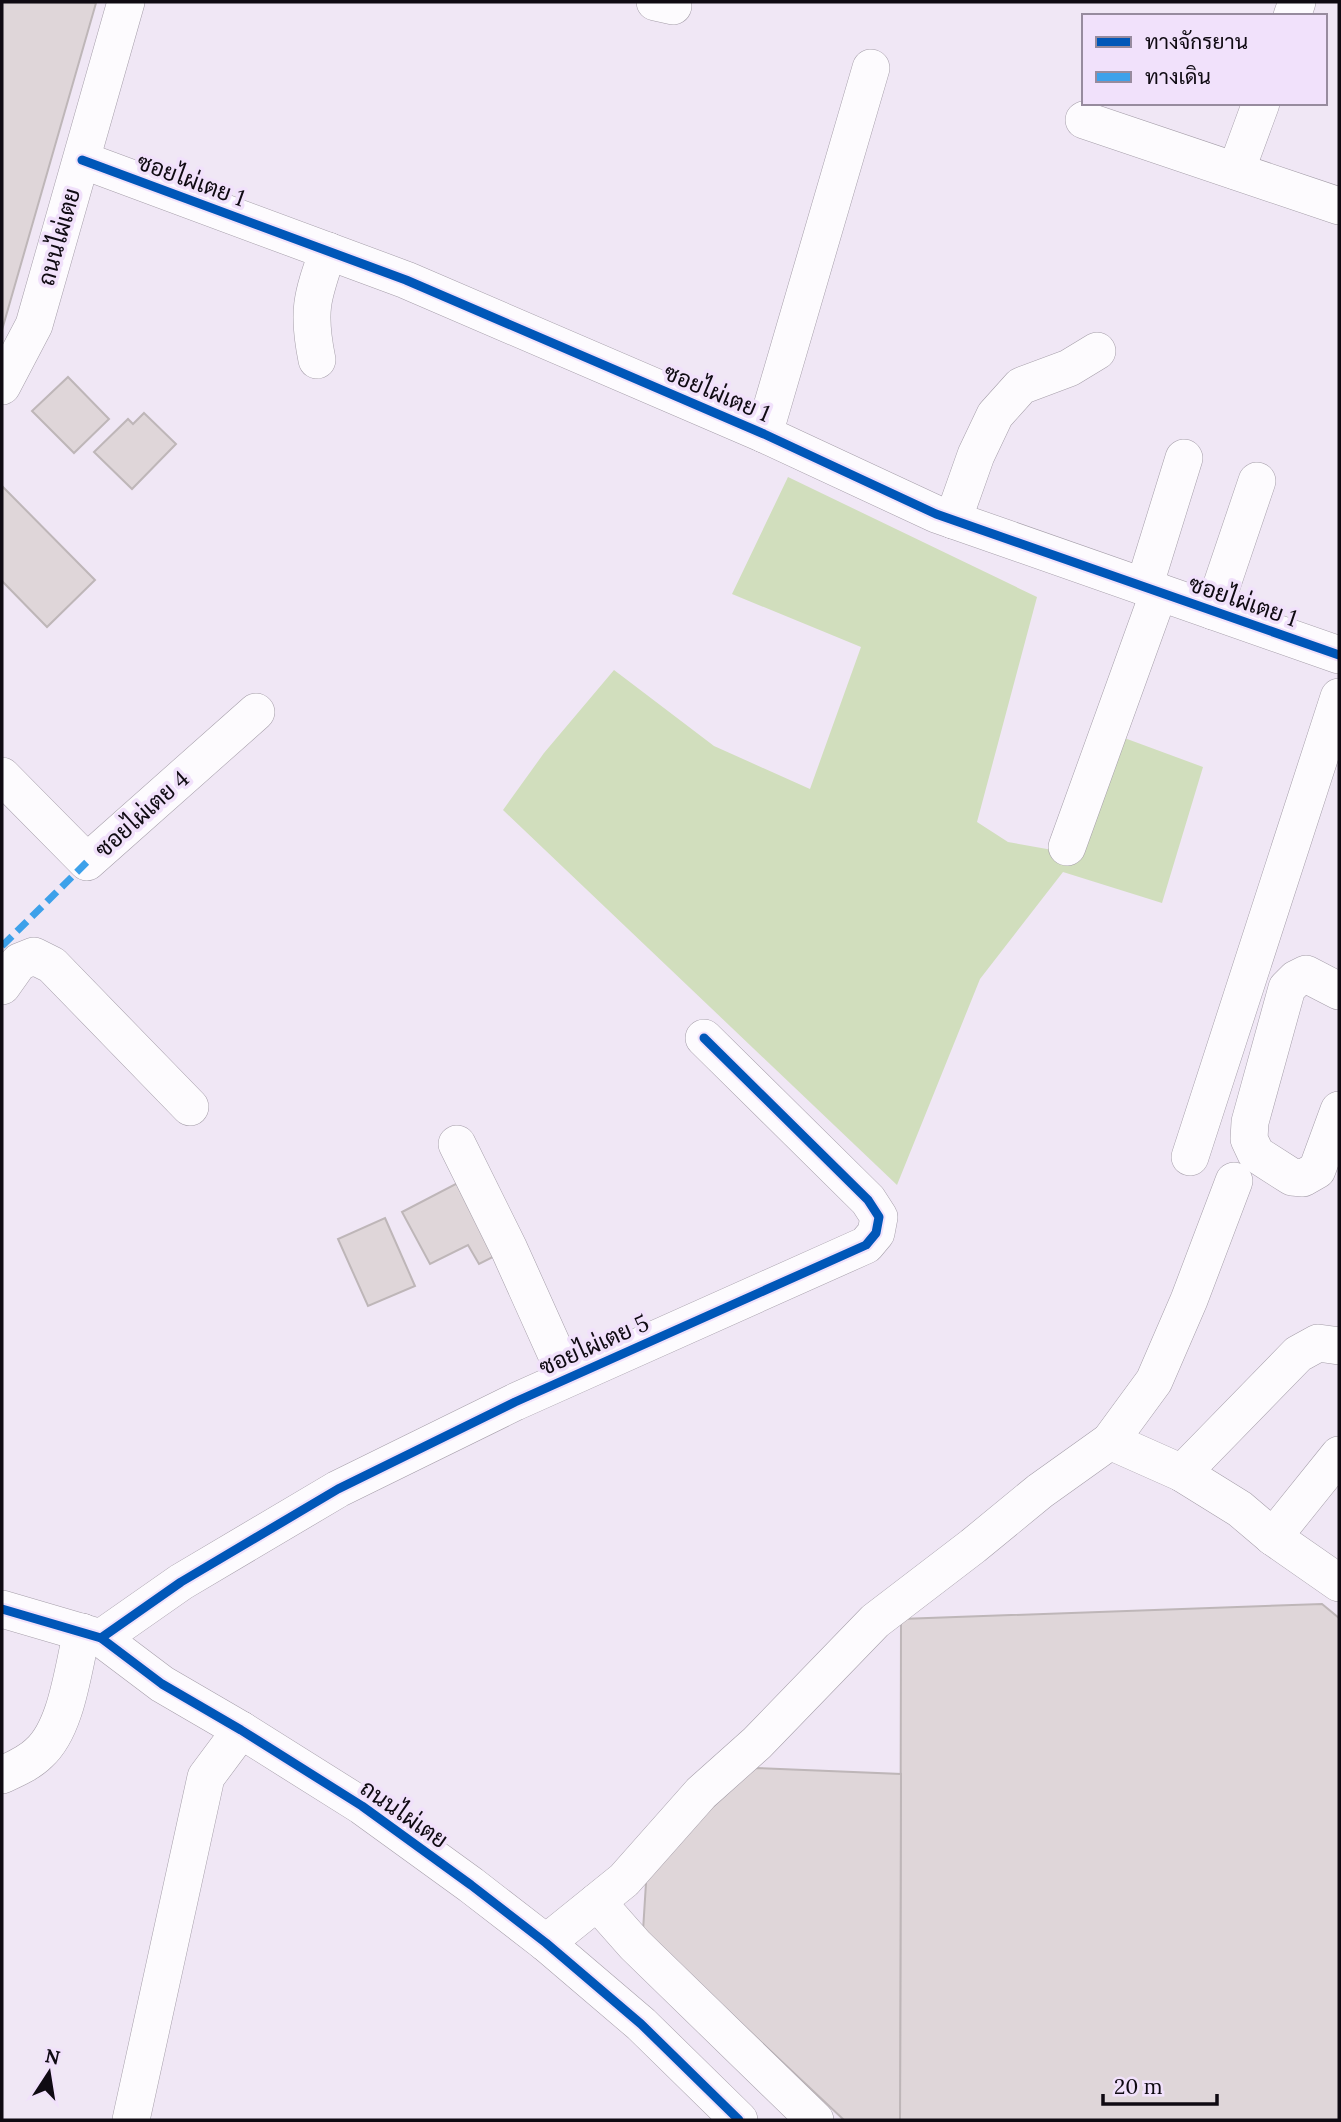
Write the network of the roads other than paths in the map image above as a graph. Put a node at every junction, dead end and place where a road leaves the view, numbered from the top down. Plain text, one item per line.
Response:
1 (126, 2) edge
2 (871, 68) dead end
3 (1260, 105) edge
4 (1084, 120) dead end
5 (82, 160) junction
6 (1236, 171) junction
7 (1339, 206) edge
8 (328, 251) junction
9 (1097, 351) dead end
10 (317, 360) dead end
11 (2, 386) edge
12 (764, 433) junction
13 (1184, 458) dead end
14 (1256, 481) dead end
15 (953, 520) junction
16 (1152, 589) junction
17 (1213, 611) junction
18 (1339, 654) edge
19 (1339, 697) edge
20 (256, 712) dead end
21 (2, 776) edge
22 (1067, 847) dead end
23 (2, 986) edge
24 (1339, 991) edge
25 (704, 1038) dead end
26 (190, 1107) dead end
27 (1339, 1110) edge
28 (457, 1144) dead end
29 (1189, 1157) dead end
30 (1234, 1181) dead end
31 (1339, 1346) edge
32 (567, 1378) junction
33 (1110, 1441) junction
34 (1339, 1455) edge
35 (1182, 1473) junction
36 (1273, 1537) junction
37 (1339, 1583) edge
38 (2, 1609) edge
39 (91, 1635) junction
40 (242, 1730) junction
41 (2, 1775) edge
42 (597, 1902) junction
43 (546, 1943) junction
44 (131, 2120) edge
45 (739, 2120) edge
46 (815, 2120) edge

1 - 5 street, ถนนไผ่เตย
2 - 12 street
3 - 6 street
4 - 6 street
5 - 8 street, ซอยไผ่เตย 1
5 - 11 street, ถนนไผ่เตย
6 - 7 street
8 - 10 street
8 - 12 street, ซอยไผ่เตย 1
9 - 15 street
12 - 15 street, ซอยไผ่เตย 1
13 - 16 street
14 - 17 street
15 - 16 street, ซอยไผ่เตย 1
16 - 17 street, ซอยไผ่เตย 1
16 - 22 street
17 - 18 street, ซอยไผ่เตย 1
19 - 29 street
20 - 21 street, ซอยไผ่เตย 4
23 - 26 street
24 - 27 street
25 - 32 street, ซอยไผ่เตย 5
28 - 32 street
30 - 33 street
31 - 35 street
32 - 39 street, ซอยไผ่เตย 5
33 - 35 street
33 - 42 street
34 - 36 street
35 - 36 street
36 - 37 street
38 - 39 street, ถนนไผ่เตย
39 - 40 street, ถนนไผ่เตย
39 - 41 street
40 - 43 street, ถนนไผ่เตย
40 - 44 street
42 - 43 street
42 - 46 street
43 - 45 street, ถนนไผ่เตย

